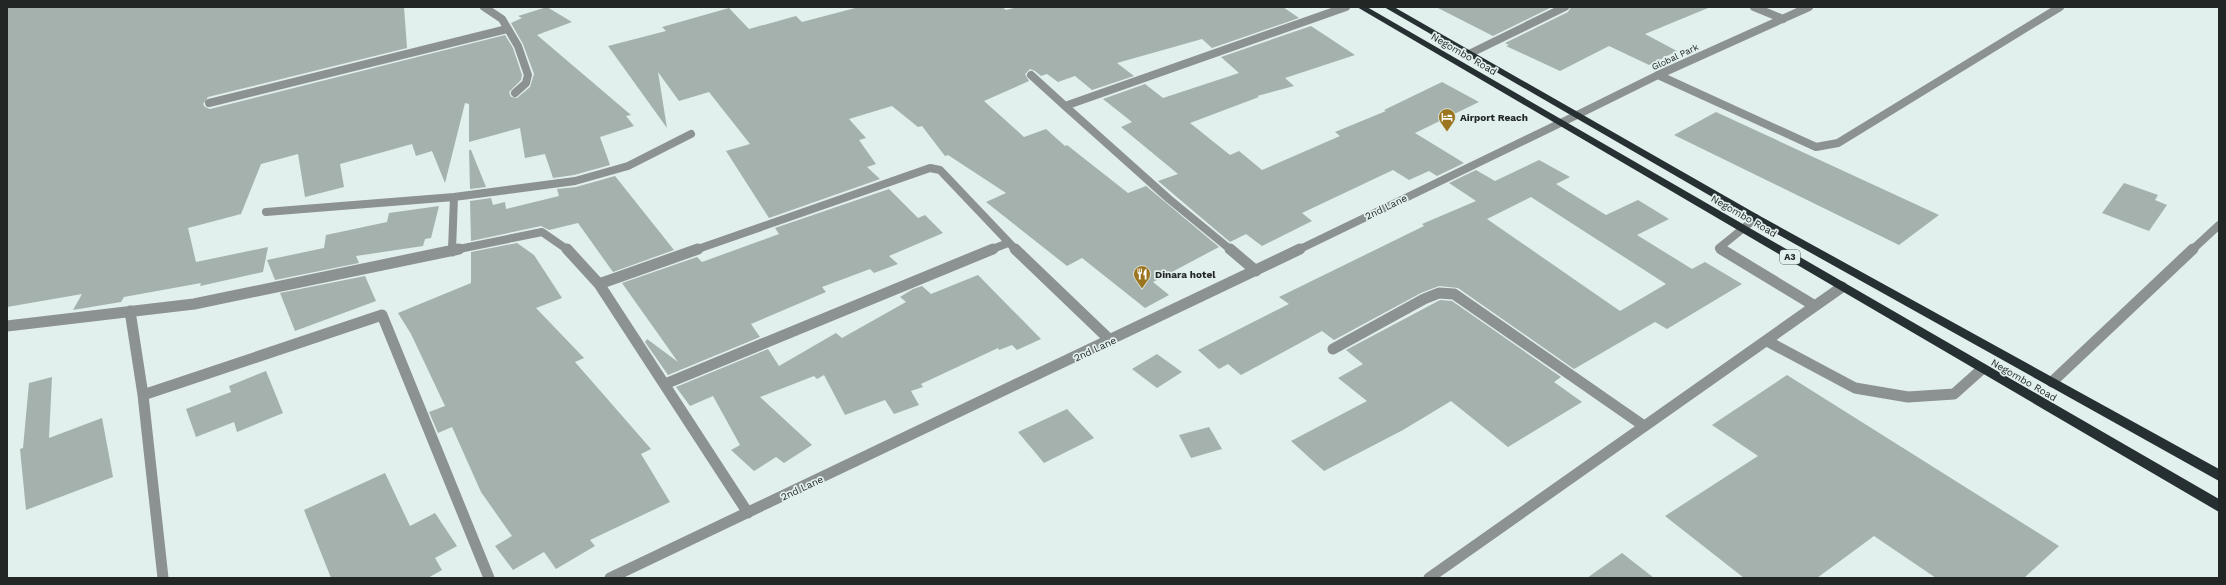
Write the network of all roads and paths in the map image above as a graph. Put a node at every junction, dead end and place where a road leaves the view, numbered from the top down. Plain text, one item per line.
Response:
1 (484, 7) edge
2 (1346, 7) edge
3 (1361, 7) edge
4 (1388, 7) edge
5 (1565, 7) edge
6 (1754, 7) edge
7 (1809, 7) edge
8 (2060, 7) edge
9 (1783, 19) junction
10 (507, 29) junction
11 (1469, 54) junction
12 (1031, 75) dead end
13 (1658, 75) junction
14 (515, 93) dead end
15 (209, 103) dead end
16 (1065, 106) junction
17 (1577, 115) junction
18 (1559, 123) junction
19 (691, 134) dead end
20 (454, 197) junction
21 (266, 212) dead end
22 (1756, 218) junction
23 (2219, 225) edge
24 (1742, 228) junction
25 (1008, 243) junction
26 (452, 251) junction
27 (1256, 271) junction
28 (599, 284) junction
29 (1842, 287) junction
30 (1814, 306) junction
31 (130, 311) junction
32 (7, 326) edge
33 (1111, 341) junction
34 (1767, 342) junction
35 (1333, 349) dead end
36 (1982, 369) junction
37 (2052, 382) junction
38 (665, 384) junction
39 (143, 395) junction
40 (1644, 426) junction
41 (2219, 476) edge
42 (2219, 506) edge
43 (748, 513) junction
44 (163, 578) edge
45 (489, 578) edge
46 (610, 578) edge
47 (1429, 578) edge

1 - 10 street
2 - 16 street
3 - 18 highway, Negombo Road / A3
4 - 11 highway, Negombo Road / A3
5 - 11 street
6 - 9 street
7 - 9 street, Global Park
8 - 13 street
9 - 13 street, Global Park
10 - 14 street
10 - 15 street
11 - 17 highway, Negombo Road / A3
12 - 16 street
13 - 17 street, Global Park
16 - 27 street
17 - 18 street, 2nd Lane
17 - 22 highway, Negombo Road / A3
18 - 24 highway, Negombo Road / A3
18 - 27 street, 2nd Lane
19 - 20 street
20 - 21 street
20 - 26 street
22 - 24 street
22 - 37 highway, Negombo Road / A3
23 - 37 street
24 - 29 highway, Negombo Road / A3
24 - 30 street
25 - 28 street
25 - 33 street
25 - 38 street
26 - 28 street
26 - 31 street
27 - 33 street, 2nd Lane
28 - 38 street
29 - 30 street
29 - 36 highway, Negombo Road / A3
30 - 34 street
31 - 32 street
31 - 39 street
33 - 43 street, 2nd Lane
34 - 36 street
34 - 40 street
35 - 40 street
36 - 42 highway, Negombo Road / A3
37 - 41 highway, Negombo Road / A3
38 - 43 street
39 - 44 street
39 - 45 street
40 - 47 street
43 - 46 street, 2nd Lane

